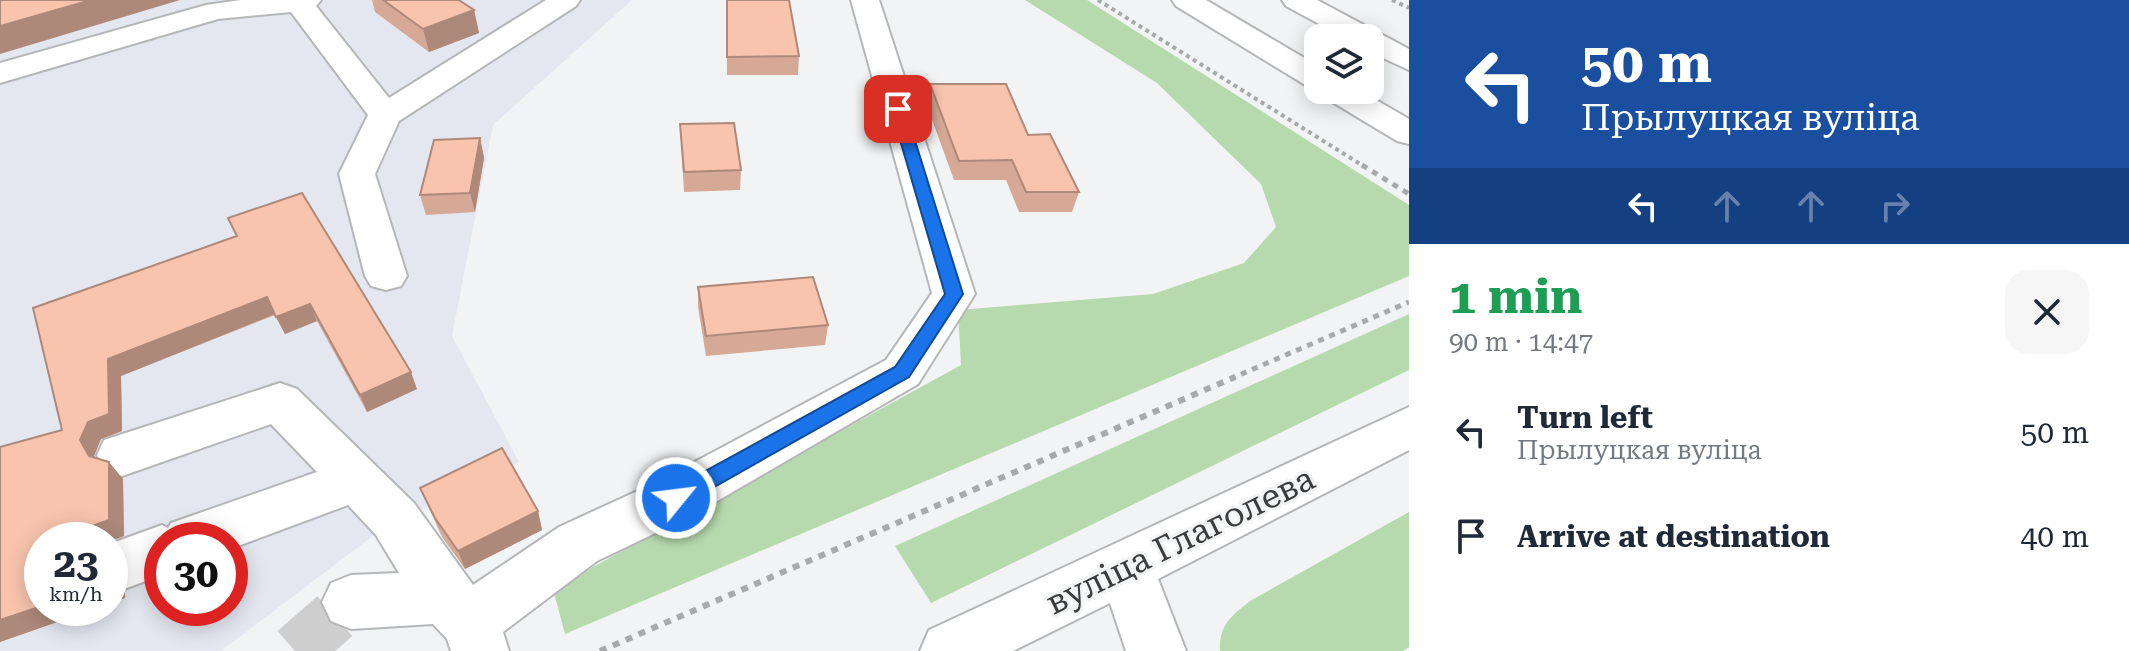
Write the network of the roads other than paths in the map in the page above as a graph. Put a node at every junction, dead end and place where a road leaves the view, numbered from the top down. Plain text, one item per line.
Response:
1 (566, 0) edge
2 (865, 0) edge
3 (1186, 0) edge
4 (1296, 0) edge
5 (303, 1) edge
6 (1340, 24) edge
7 (1384, 48) edge
8 (1409, 61) edge
9 (1304, 71) edge
10 (0, 73) edge
11 (1359, 104) edge
12 (385, 115) junction
13 (1409, 134) edge
14 (386, 276) dead end
15 (1409, 427) edge
16 (122, 455) dead end
17 (357, 480) junction
18 (240, 522) edge
19 (1126, 568) junction
20 (351, 602) dead end
21 (465, 624) edge
22 (950, 651) edge
23 (1156, 651) edge

1 - 12 street
2 - 21 street
3 - 9 street
4 - 6 street
5 - 10 street
5 - 12 street
7 - 8 street
11 - 13 street
12 - 14 street
15 - 19 street, вуліца Глаголева
16 - 17 street
17 - 18 street
17 - 21 street
19 - 22 street, вуліца Глаголева
19 - 23 street
20 - 21 street

